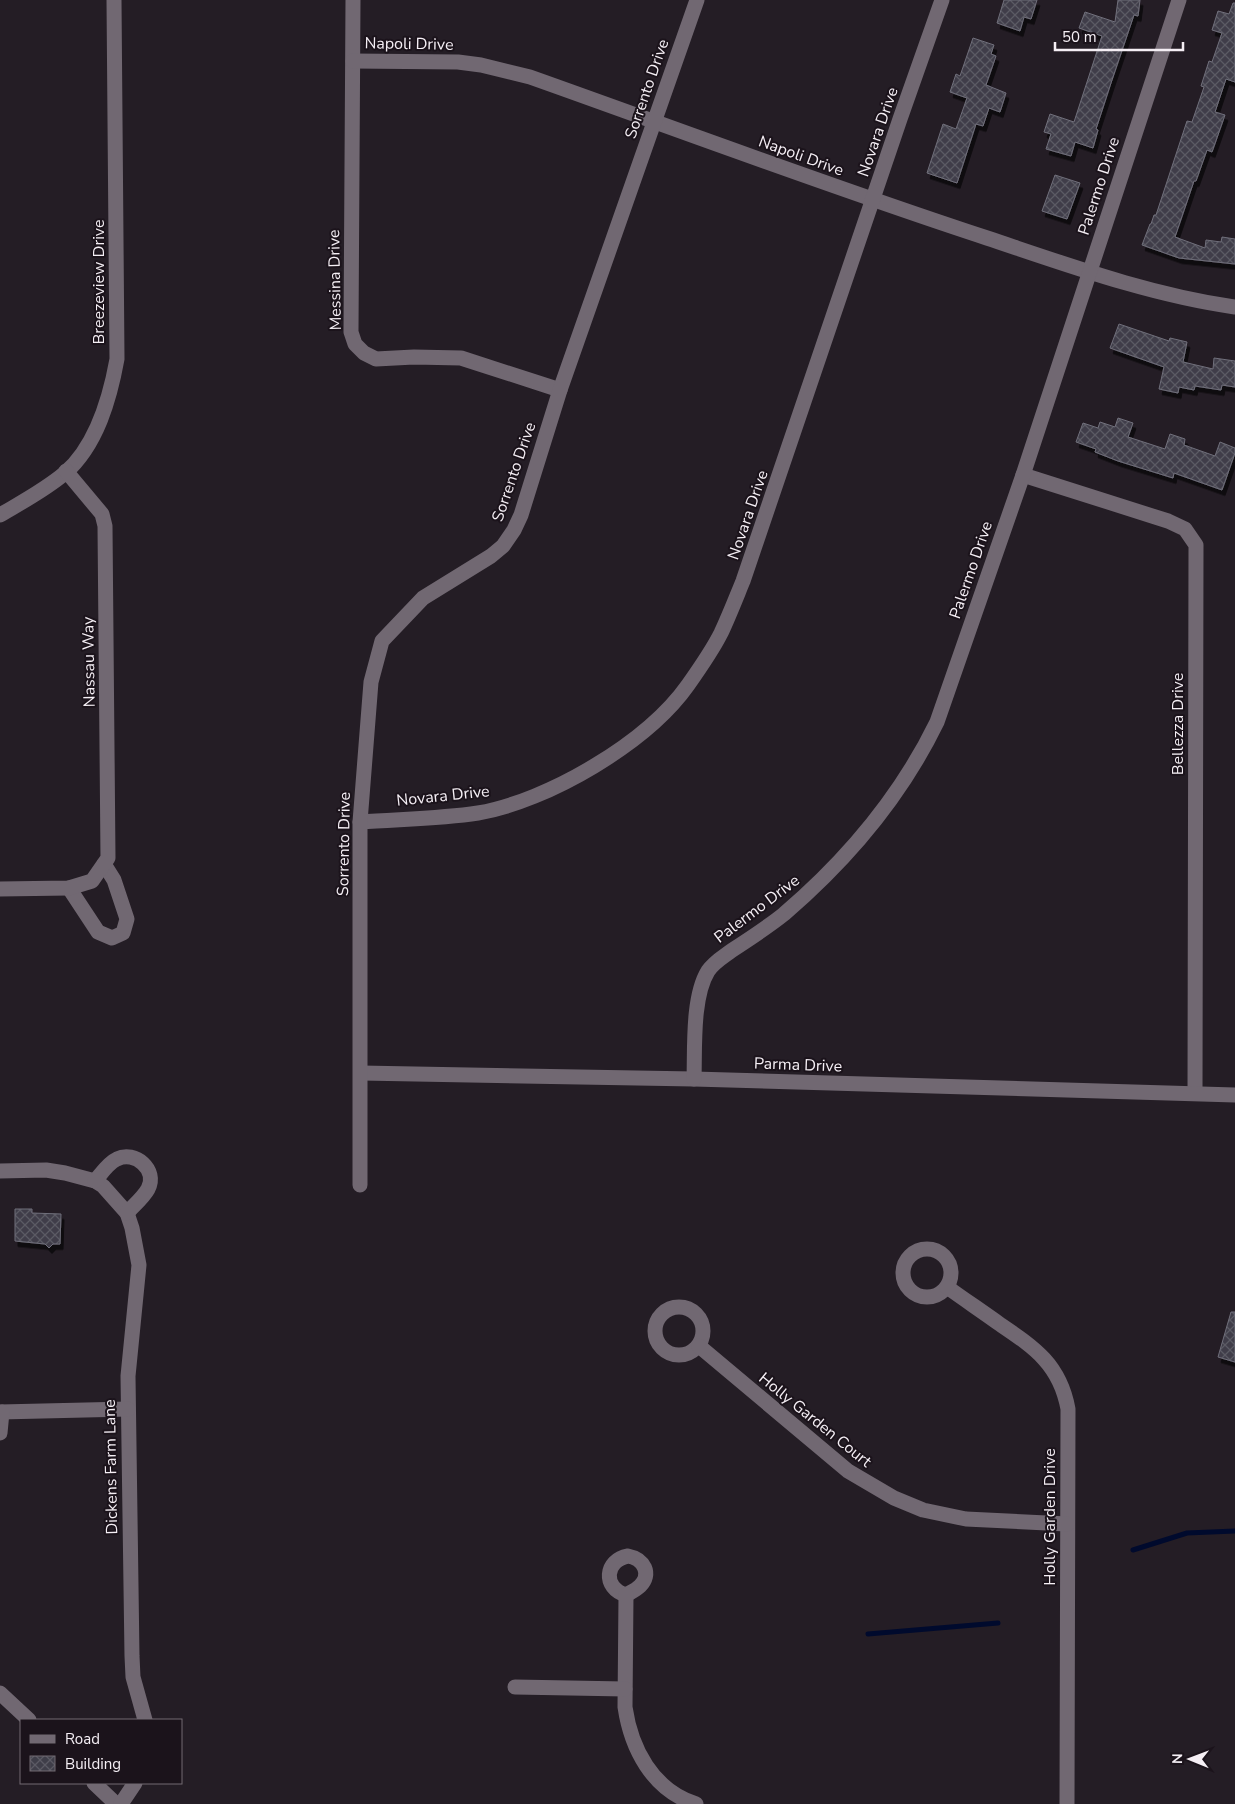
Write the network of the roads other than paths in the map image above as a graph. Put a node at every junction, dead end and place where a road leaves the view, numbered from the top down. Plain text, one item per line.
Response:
1 (114, 0) edge
2 (353, 0) edge
3 (697, 0) edge
4 (942, 0) edge
5 (1179, 0) edge
6 (353, 61) junction
7 (654, 121) junction
8 (873, 201) junction
9 (1089, 271) junction
10 (1235, 307) edge
11 (560, 390) junction
12 (66, 472) junction
13 (1023, 475) junction
14 (0, 514) edge
15 (360, 822) junction
16 (104, 864) junction
17 (69, 888) junction
18 (0, 889) edge
19 (361, 1072) junction
20 (694, 1079) junction
21 (1195, 1093) junction
22 (1235, 1095) edge
23 (0, 1171) edge
24 (95, 1181) junction
25 (360, 1185) dead end
26 (127, 1213) junction
27 (947, 1287) dead end
28 (699, 1346) dead end
29 (128, 1409) junction
30 (1, 1412) edge
31 (0, 1434) edge
32 (1067, 1524) junction
33 (626, 1595) dead end
34 (515, 1687) dead end
35 (625, 1689) junction
36 (0, 1693) edge
37 (28, 1719) edge
38 (145, 1719) edge
39 (95, 1784) edge
40 (134, 1784) edge
41 (116, 1804) edge
42 (121, 1804) edge
43 (696, 1804) edge
44 (1067, 1804) edge

1 - 12 street, Breezeview Drive
2 - 6 street, Messina Drive
3 - 7 street, Sorrento Drive
4 - 8 street, Novara Drive
5 - 9 street, Palermo Drive
6 - 7 street, Napoli Drive
6 - 11 street, Messina Drive
7 - 8 street, Napoli Drive
7 - 11 street, Sorrento Drive
8 - 9 street, Napoli Drive
8 - 15 street, Novara Drive
9 - 10 street, Napoli Drive
9 - 13 street, Palermo Drive
11 - 15 street, Sorrento Drive
12 - 14 street, Breezeview Drive
12 - 16 street, Nassau Way
13 - 20 street, Palermo Drive
13 - 21 street, Bellezza Drive
15 - 19 street, Sorrento Drive
16 - 17 street, Nassau Way
16 - 17 street
17 - 18 street
19 - 20 street, Parma Drive
19 - 25 street, Sorrento Drive
20 - 21 street, Parma Drive
21 - 22 street, Parma Drive
23 - 24 street, Dickens Farm Lane
24 - 26 street, Dickens Farm Lane
24 - 26 street
26 - 29 street, Dickens Farm Lane
27 - 32 street, Holly Garden Drive
28 - 32 street, Holly Garden Court
29 - 30 street
29 - 38 street, Dickens Farm Lane
30 - 31 street
32 - 44 street, Holly Garden Drive
33 - 35 street
34 - 35 street
35 - 43 street
36 - 37 street
39 - 41 street
40 - 42 street

